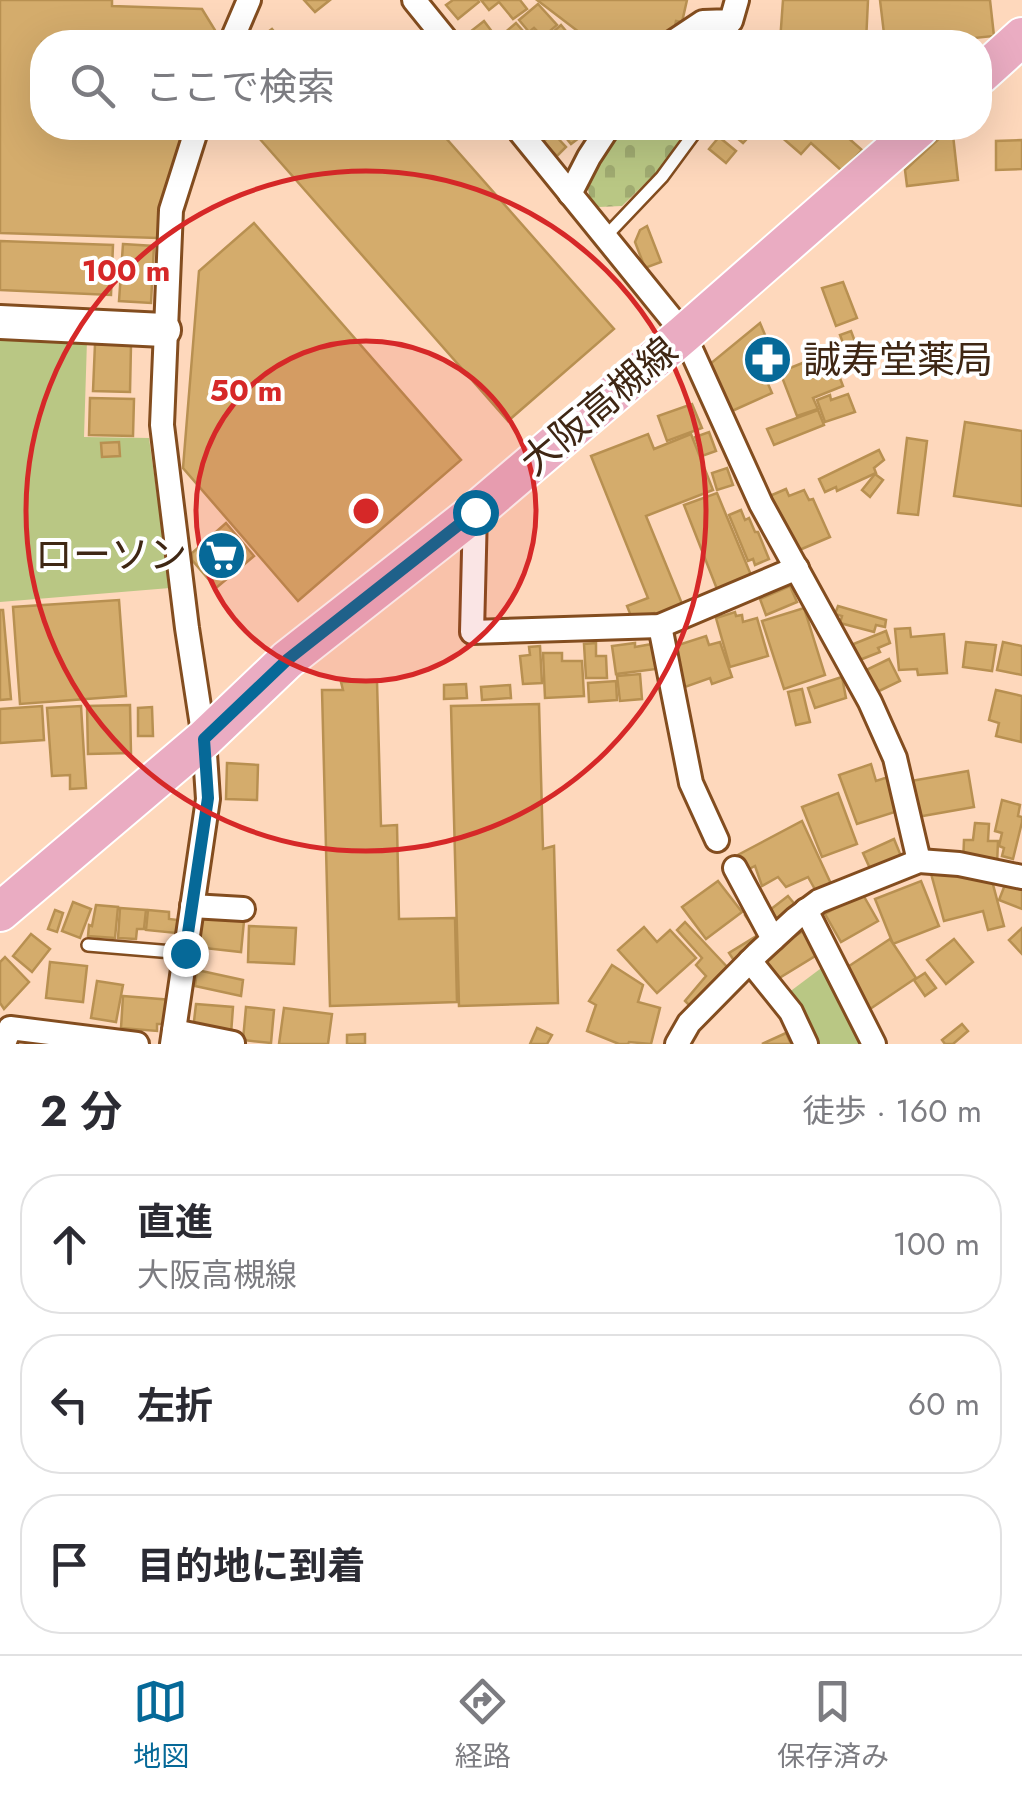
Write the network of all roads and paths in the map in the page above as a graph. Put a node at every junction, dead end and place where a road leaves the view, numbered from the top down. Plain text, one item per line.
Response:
1 (248, 0) edge
2 (414, 0) edge
3 (731, 21) edge
4 (236, 30) edge
5 (438, 30) edge
6 (691, 30) edge
7 (1022, 37) edge
8 (992, 63) edge
9 (193, 140) edge
10 (527, 140) edge
11 (600, 140) edge
12 (689, 140) edge
13 (905, 140) edge
14 (570, 194) junction
15 (605, 237) junction
16 (0, 322) edge
17 (164, 330) junction
18 (684, 334) junction
19 (475, 512) junction
20 (798, 568) junction
21 (660, 626) junction
22 (204, 739) junction
23 (717, 840) dead end
24 (919, 862) junction
25 (735, 868) dead end
26 (1022, 877) edge
27 (192, 906) junction
28 (243, 909) dead end
29 (806, 910) junction
30 (0, 912) edge
31 (773, 939) junction
32 (88, 945) dead end
33 (185, 953) junction
34 (750, 961) junction
35 (173, 1037) edge
36 (100, 1042) edge
37 (232, 1043) edge
38 (4, 1044) edge
39 (137, 1044) edge
40 (678, 1044) edge
41 (806, 1044) edge
42 (874, 1044) edge

1 - 4 street
2 - 5 street
3 - 6 street
7 - 8 main road
9 - 17 street
10 - 14 street
11 - 14 street
12 - 15 lane
13 - 18 main road, 大阪高槻線
14 - 15 street
15 - 18 street
16 - 17 street
17 - 22 street
18 - 19 main road, 大阪高槻線
18 - 20 street
19 - 21 street
19 - 22 main road, 大阪高槻線
20 - 21 street
20 - 24 street
21 - 23 street
22 - 27 street
22 - 30 main road, 大阪高槻線
24 - 26 street
24 - 29 street
25 - 31 street
27 - 28 street
27 - 33 street
29 - 31 street
29 - 42 street
31 - 34 street
32 - 33 lane
33 - 35 street
34 - 40 street
34 - 41 street
35 - 37 street
36 - 38 street
36 - 39 street

